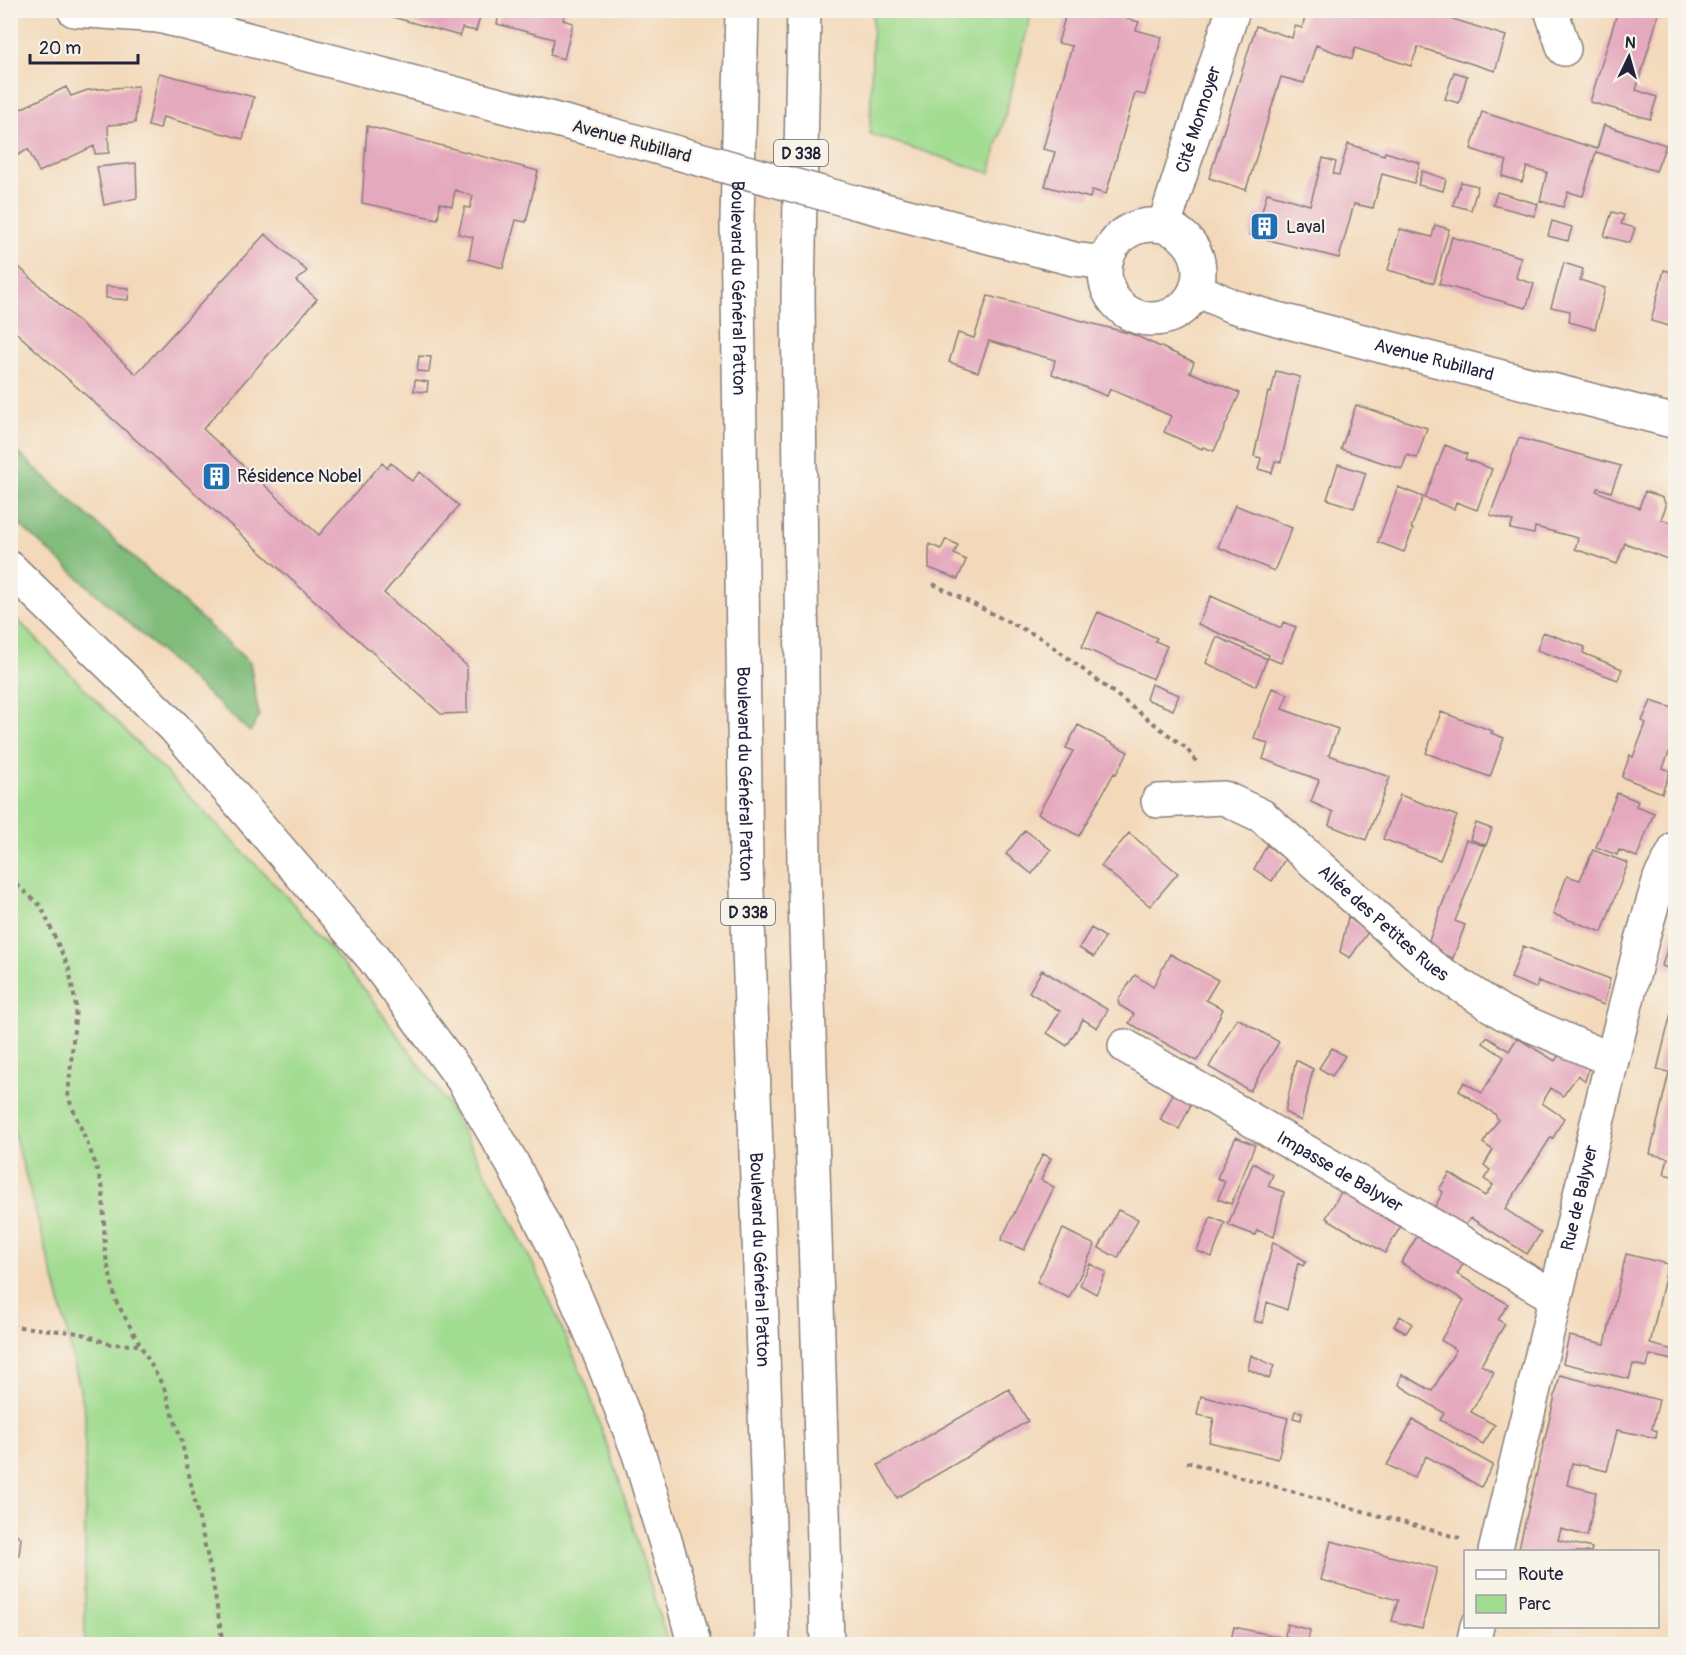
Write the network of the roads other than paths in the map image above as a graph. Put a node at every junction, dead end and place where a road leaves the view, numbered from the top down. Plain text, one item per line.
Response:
1 (74, 10) edge
2 (741, 10) edge
3 (804, 10) edge
4 (1233, 10) edge
5 (1551, 10) edge
6 (153, 13) edge
7 (1564, 49) dead end
8 (1164, 226) junction
9 (1105, 263) junction
10 (1196, 289) junction
11 (1676, 422) edge
12 (10, 568) edge
13 (10, 585) edge
14 (174, 727) junction
15 (1158, 801) dead end
16 (1676, 848) edge
17 (1125, 1046) dead end
18 (1612, 1060) junction
19 (1555, 1297) junction
20 (1495, 1550) edge
21 (1477, 1628) edge
22 (694, 1644) edge
23 (773, 1644) edge
24 (827, 1644) edge
25 (1473, 1644) edge

1 - 6 main road, Avenue Rubillard
2 - 23 main road, Boulevard du Général Patton / D 338
3 - 24 main road, D 338
4 - 8 main road, Cité Monnoyer
5 - 7 main road
6 - 9 main road, Avenue Rubillard, bridge
8 - 9 main road
8 - 10 main road
9 - 10 main road
10 - 11 main road, Avenue Rubillard
12 - 14 main road
13 - 14 main road
14 - 22 main road
15 - 18 main road, Allée des Petites Rues
16 - 18 main road, Rue de Balyver
17 - 19 main road, Impasse de Balyver
18 - 19 main road, Rue de Balyver
19 - 20 main road, Rue de Balyver
21 - 25 main road

